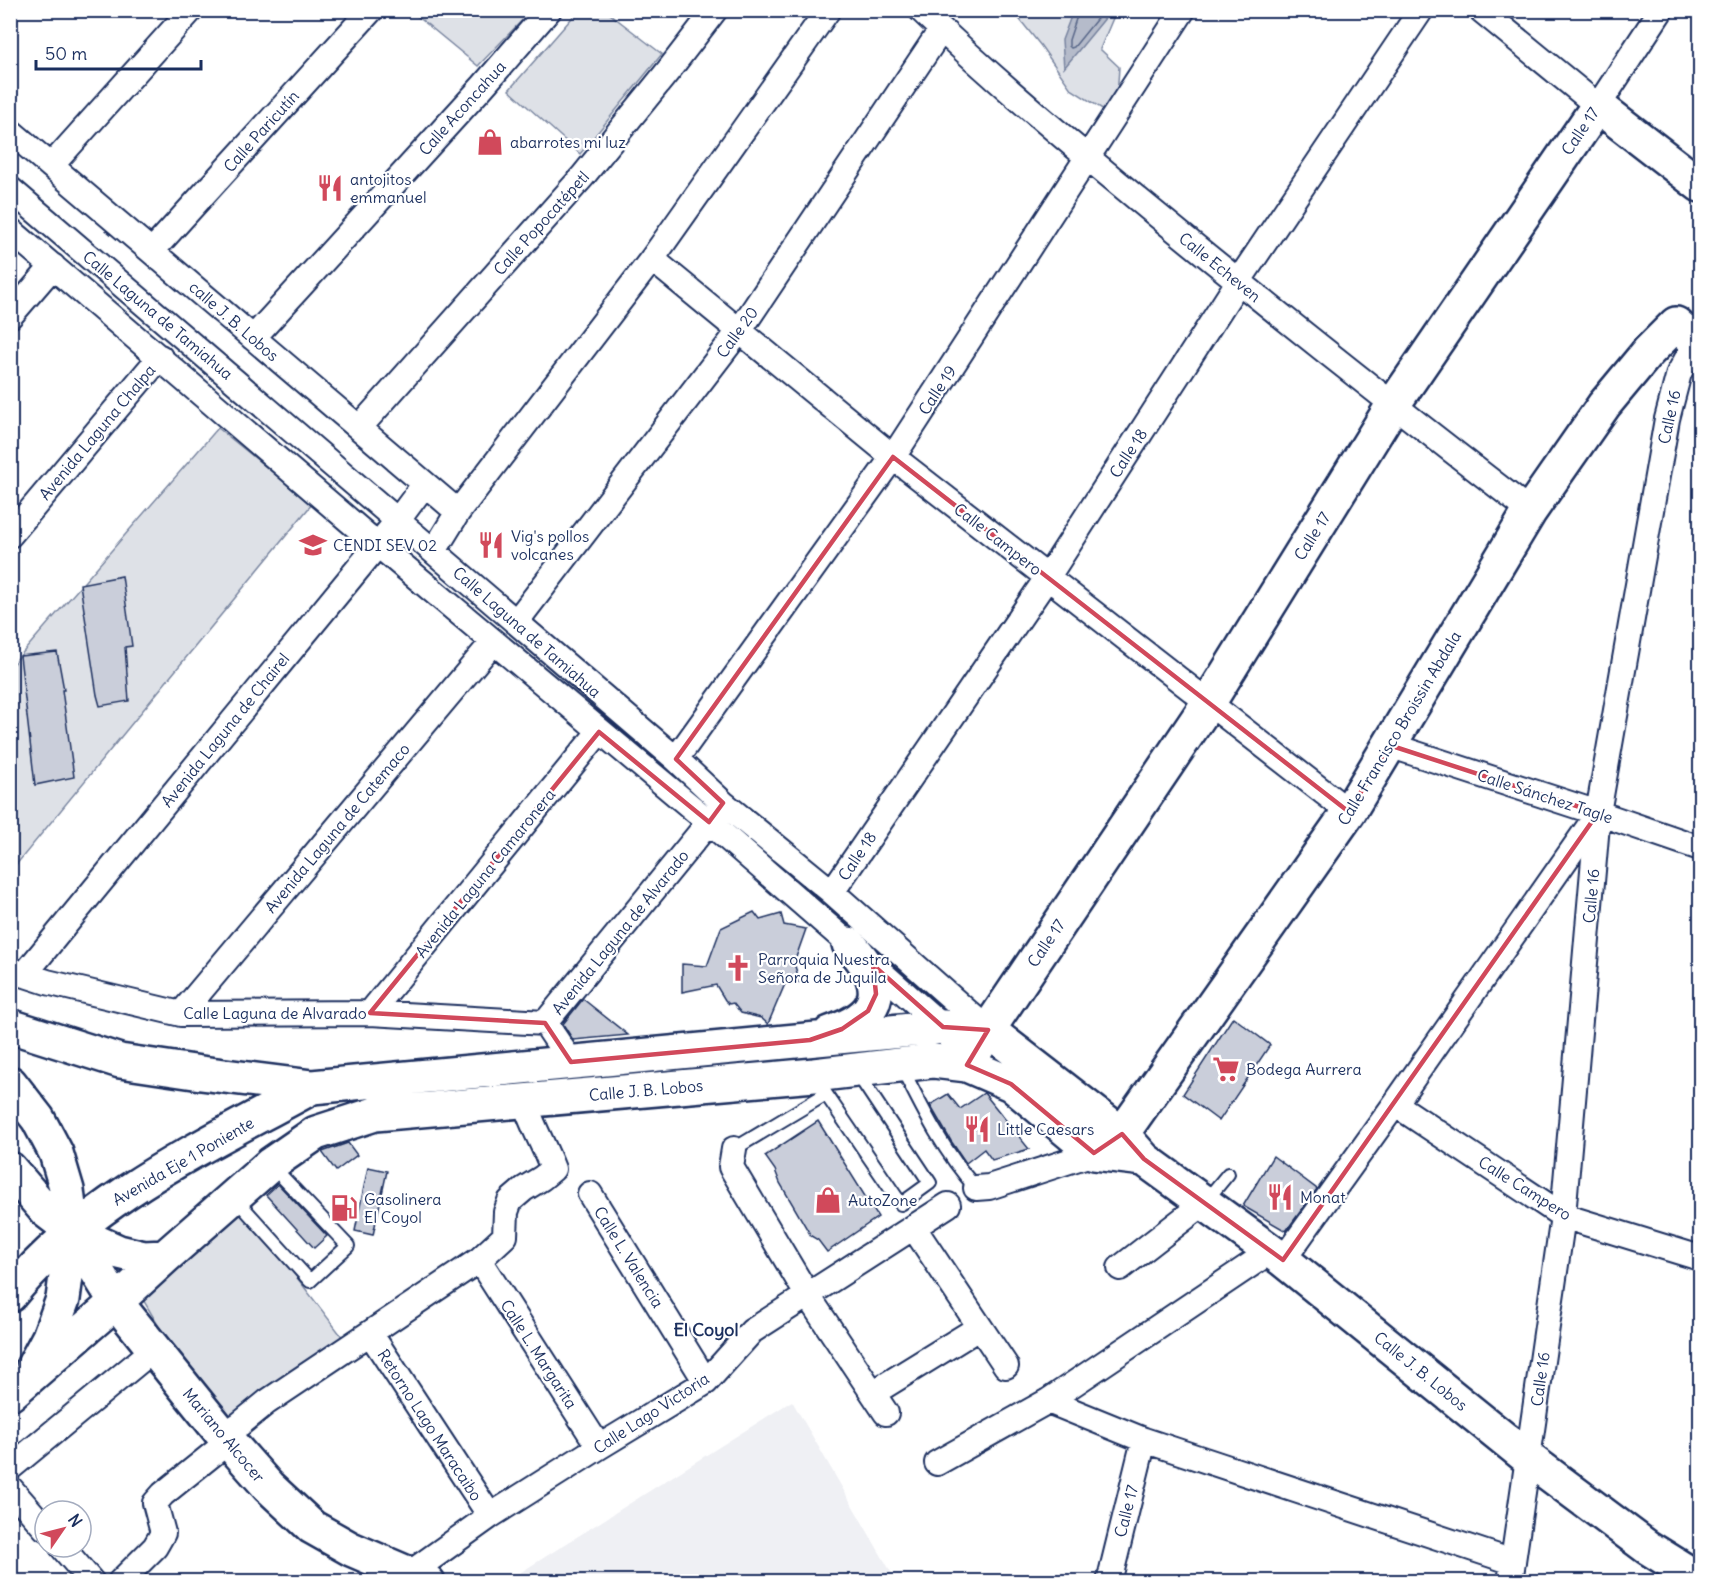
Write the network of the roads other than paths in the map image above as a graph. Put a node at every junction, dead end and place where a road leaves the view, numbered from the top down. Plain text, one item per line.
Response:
1 (191, 10) edge
2 (371, 10) edge
3 (549, 10) edge
4 (715, 10) edge
5 (828, 10) edge
6 (921, 10) edge
7 (1183, 10) edge
8 (1420, 10) edge
9 (1482, 10) edge
10 (1661, 10) edge
11 (941, 30) junction
12 (1598, 106) junction
13 (10, 131) edge
14 (1088, 158) junction
15 (51, 166) junction
16 (1701, 185) edge
17 (10, 189) edge
18 (10, 230) edge
19 (152, 250) junction
20 (652, 259) junction
21 (53, 266) junction
22 (1238, 282) junction
23 (10, 316) edge
24 (740, 330) junction
25 (1695, 334) edge
26 (253, 338) junction
27 (159, 357) junction
28 (1393, 405) junction
29 (359, 428) junction
30 (893, 457) junction
31 (424, 485) junction
32 (1530, 511) junction
33 (458, 512) junction
34 (398, 520) junction
35 (10, 534) edge
36 (377, 544) junction
37 (434, 551) junction
38 (1047, 578) junction
39 (516, 622) junction
40 (493, 642) junction
41 (1209, 702) junction
42 (599, 732) junction
43 (1389, 745) junction
44 (676, 759) junction
45 (1349, 812) junction
46 (716, 813) junction
47 (1598, 813) junction
48 (1701, 848) edge
49 (832, 892) junction
50 (849, 944) junction
51 (17, 973) edge
52 (370, 1013) junction
53 (181, 1014) junction
54 (545, 1023) junction
55 (10, 1026) edge
56 (943, 1027) junction
57 (988, 1030) junction
58 (810, 1040) junction
59 (571, 1062) junction
60 (900, 1065) junction
61 (967, 1065) junction
62 (854, 1070) junction
63 (10, 1083) edge
64 (820, 1084) junction
65 (312, 1087) junction
66 (524, 1100) junction
67 (1395, 1104) junction
68 (1122, 1134) junction
69 (734, 1149) joint
70 (1094, 1153) junction
71 (1144, 1160) junction
72 (271, 1164) junction
73 (10, 1169) edge
74 (1228, 1174) dead end
75 (976, 1188) joint
76 (590, 1194) dead end
77 (1204, 1203) junction
78 (948, 1205) dead end
79 (243, 1207) dead end
80 (1563, 1216) junction
81 (914, 1228) junction
82 (72, 1231) junction
83 (1277, 1255) junction
84 (165, 1257) junction
85 (1701, 1258) edge
86 (479, 1260) junction
87 (1120, 1268) dead end
88 (10, 1295) edge
89 (808, 1296) junction
90 (116, 1302) junction
91 (980, 1327) junction
92 (370, 1333) junction
93 (153, 1350) junction
94 (1006, 1366) dead end
95 (706, 1382) junction
96 (17, 1388) edge
97 (1048, 1401) junction
98 (226, 1438) junction
99 (1144, 1440) junction
100 (599, 1447) junction
101 (1529, 1458) junction
102 (937, 1463) dead end
103 (10, 1468) edge
104 (10, 1488) edge
105 (33, 1514) edge
106 (490, 1516) junction
107 (73, 1559) edge
108 (1511, 1572) edge
109 (418, 1578) edge
110 (1701, 1580) edge
111 (92, 1581) edge
112 (120, 1581) edge
113 (1109, 1581) edge

1 - 15 street
2 - 19 street, Calle Paricutín
3 - 26 street, Calle Aconcahua
4 - 29 street, Calle Popocatépetl
5 - 20 street
6 - 11 street, Calle Echeven
7 - 14 street, Calle 19
8 - 22 street, Calle 18
9 - 12 street
10 - 12 street, Calle 17
11 - 14 street, Calle Echeven
11 - 24 street, Calle 20
12 - 16 main road
12 - 28 main road, Calle 17
13 - 15 street, calle J. B. Lobos
14 - 22 street, Calle Echeven
14 - 30 street, Calle 19
15 - 19 street, calle J. B. Lobos
17 - 34 street, Calle Laguna de Tamiahua
18 - 21 street, Calle Laguna de Tamiahua
19 - 26 street, calle J. B. Lobos
20 - 24 street, Calle Campero
20 - 33 street
21 - 23 street
21 - 27 street, Calle Laguna de Tamiahua
22 - 28 street, Calle Echeven
22 - 38 street, Calle 18
24 - 30 street, Calle Campero
24 - 39 street, Calle 20
25 - 32 main road, Calle Francisco Broissin Abdala
25 - 47 street, Calle 16
26 - 29 street, calle J. B. Lobos
27 - 35 street, Avenida Laguna Chalpa
27 - 36 street, Calle Laguna de Tamiahua
28 - 32 street, Calle Echeven
28 - 41 main road, Calle 17
29 - 31 street, calle J. B. Lobos
30 - 38 street, Calle Campero
30 - 44 street, Calle 19
31 - 33 street, calle J. B. Lobos
31 - 34 street, Avenida Laguna de Chairel
32 - 43 main road, Calle Francisco Broissin Abdala
33 - 37 street
34 - 36 street, Avenida Laguna de Chairel
34 - 37 street, Calle Laguna de Tamiahua
36 - 40 street, Calle Laguna de Tamiahua
36 - 51 street, Avenida Laguna de Chairel
37 - 39 street, Calle Laguna de Tamiahua
38 - 41 street, Calle Campero
38 - 49 street, Calle 18
39 - 44 street, Calle Laguna de Tamiahua
40 - 42 street, Calle Laguna de Tamiahua
40 - 53 street, Avenida Laguna de Catemaco
41 - 45 street, Calle Campero
41 - 57 main road, Calle 17
42 - 46 street, Calle Laguna de Tamiahua
42 - 52 street, Avenida Laguna Camaronera
43 - 45 main road, Calle Francisco Broissin Abdala
43 - 47 street, Calle Sánchez Tagle
44 - 46 street, Calle Laguna de Tamiahua
45 - 68 main road, Calle Francisco Broissin Abdala
46 - 49 street, Calle Laguna de Tamiahua
46 - 50 street, Calle Laguna de Tamiahua
46 - 54 street, Avenida Laguna de Alvarado
47 - 48 street, Calle Sánchez Tagle
47 - 67 street
47 - 80 street, Calle 16
49 - 57 street, Calle Laguna de Tamiahua
50 - 56 street, Calle Laguna de Tamiahua
50 - 58 main road
51 - 53 street, Calle Laguna de Alvarado
52 - 53 street, Calle Laguna de Alvarado
52 - 54 street, Calle Laguna de Alvarado
54 - 59 street, Avenida Laguna de Alvarado
55 - 65 main road
56 - 57 main road
56 - 58 main road
56 - 61 street, Calle Laguna de Tamiahua
57 - 61 main road, Calle 17
57 - 68 main road, Calle J. B. Lobos
58 - 59 main road
59 - 65 main road
60 - 61 main road, Calle J. B. Lobos
60 - 62 main road, Calle J. B. Lobos
60 - 75 lane
61 - 70 main road, Calle J. B. Lobos
62 - 64 main road, Calle J. B. Lobos
62 - 64 lane
63 - 82 main road
64 - 66 main road, Calle J. B. Lobos
64 - 69 lane
65 - 82 main road, Avenida Eje 1 Poniente
66 - 72 main road, Calle J. B. Lobos
66 - 86 street
67 - 80 street, Calle Campero
67 - 83 street
68 - 70 street
68 - 71 main road, Calle J. B. Lobos
69 - 89 street
70 - 71 main road, Calle J. B. Lobos
70 - 75 street
71 - 77 main road, Calle J. B. Lobos
72 - 79 lane
72 - 84 main road, Calle J. B. Lobos
73 - 82 main road
74 - 77 lane
76 - 95 street, Calle L. Valencia
77 - 83 main road, Calle J. B. Lobos
77 - 87 street
78 - 81 street, Calle Lago Victoria
80 - 85 street, Calle Campero
80 - 101 street, Calle 16
81 - 89 street, Calle Lago Victoria
81 - 91 street
82 - 84 main road
82 - 88 main road, Avenida Eje 1 Poniente
82 - 90 main road, Mariano Alcocer
82 - 96 main road
83 - 97 street
83 - 101 main road, Calle J. B. Lobos
84 - 90 main road
86 - 92 street
86 - 100 street, Calle L. Margarita
89 - 91 street
89 - 95 street, Calle Lago Victoria
90 - 93 main road, Mariano Alcocer
90 - 96 main road
91 - 94 street
92 - 98 street
92 - 106 street, Retorno Lago Maracaibo
93 - 98 main road, Mariano Alcocer
93 - 103 street
95 - 100 street, Calle Lago Victoria
97 - 99 street
97 - 102 street
98 - 109 main road, Mariano Alcocer
98 - 112 street
99 - 108 street
99 - 113 street, Calle 17
100 - 106 street, Calle Lago Victoria
101 - 108 street, Calle 16
101 - 110 main road, Calle J. B. Lobos
104 - 105 street
106 - 109 street, Calle Lago Victoria
107 - 111 street

